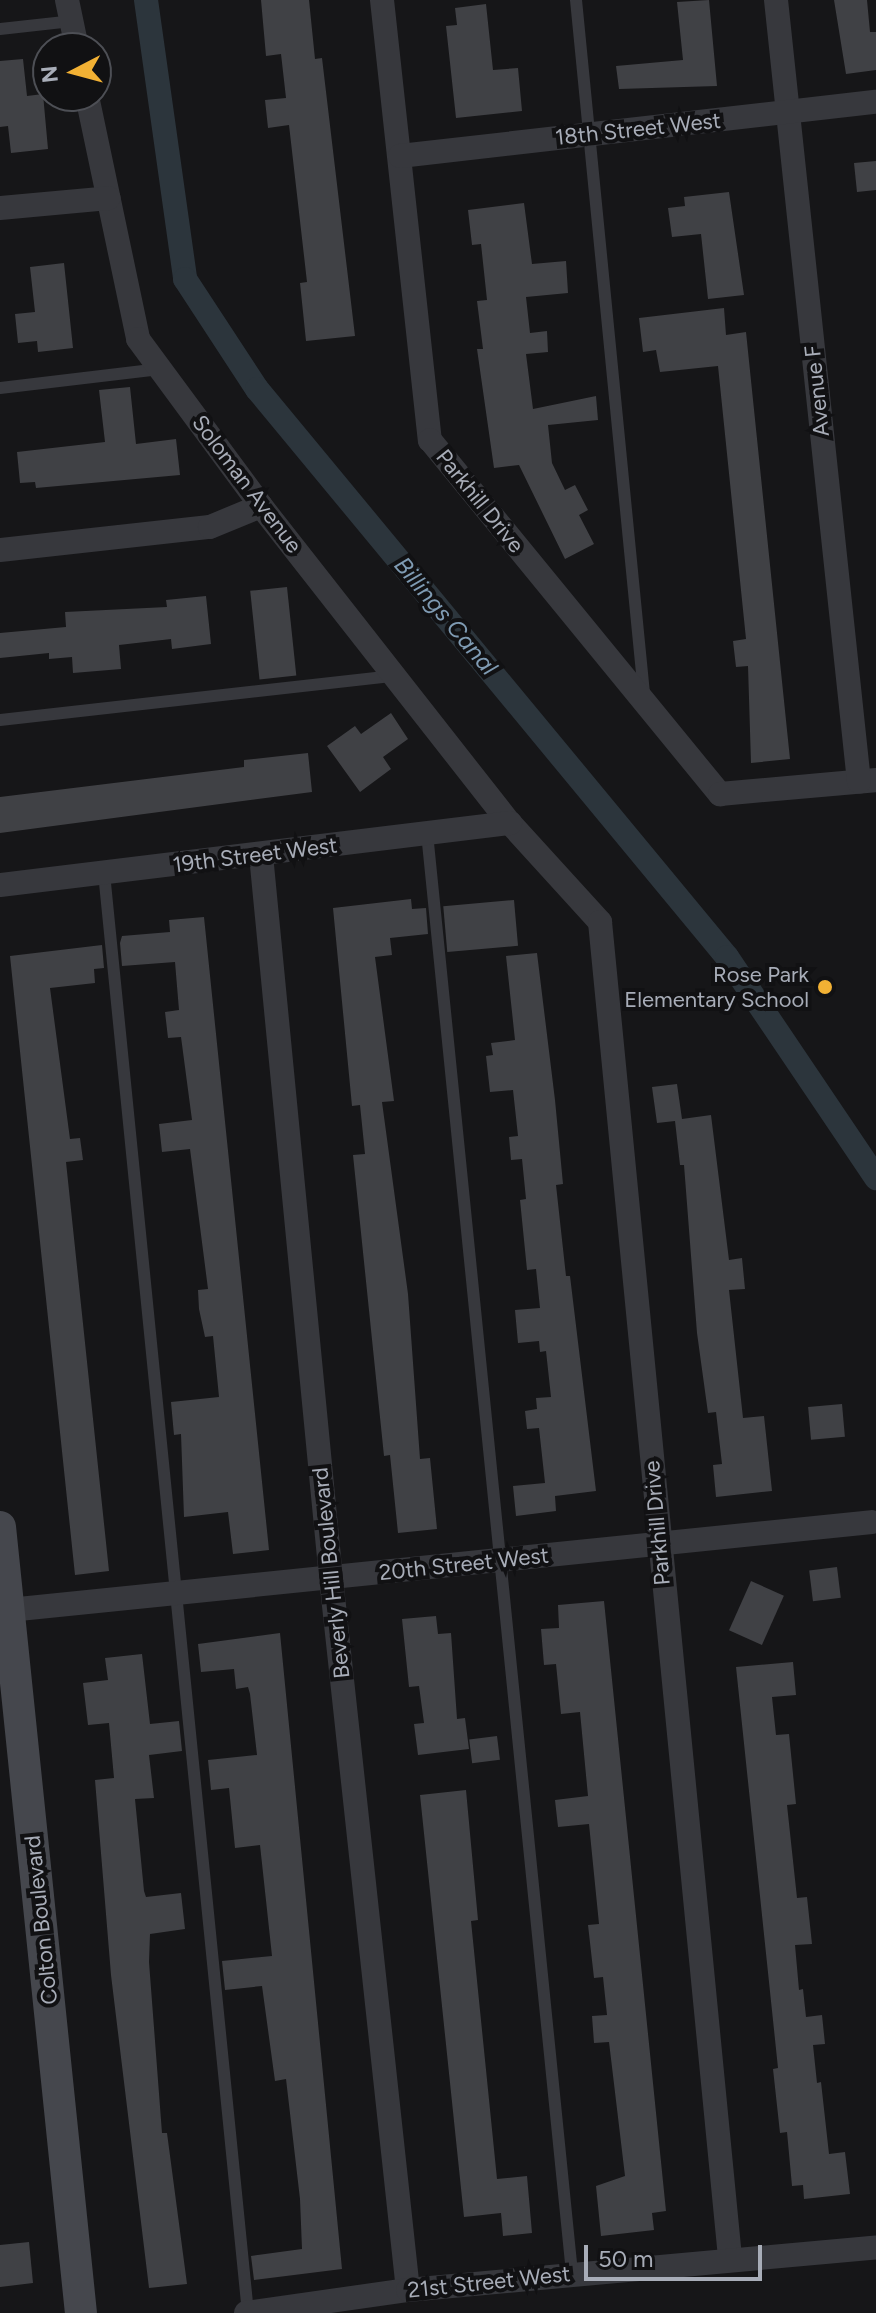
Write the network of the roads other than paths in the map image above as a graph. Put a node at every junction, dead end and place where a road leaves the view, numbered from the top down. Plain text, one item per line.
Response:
1 (382, 0) edge
2 (576, 0) edge
3 (776, 0) edge
4 (69, 10) edge
5 (0, 29) edge
6 (74, 32) edge
7 (876, 102) edge
8 (90, 112) edge
9 (788, 112) junction
10 (591, 134) junction
11 (400, 156) junction
12 (109, 198) junction
13 (0, 208) edge
14 (160, 369) junction
15 (0, 388) edge
16 (261, 506) junction
17 (0, 550) edge
18 (395, 676) junction
19 (644, 702) junction
20 (0, 720) edge
21 (867, 781) edge
22 (510, 823) junction
23 (427, 833) junction
24 (261, 855) junction
25 (104, 873) junction
26 (0, 885) edge
27 (872, 1522) dead end
28 (0, 1527) edge
29 (659, 1545) junction
30 (500, 1560) junction
31 (331, 1578) junction
32 (176, 1591) junction
33 (9, 1610) junction
34 (876, 2247) edge
35 (730, 2257) junction
36 (572, 2273) junction
37 (408, 2290) junction
38 (81, 2313) edge
39 (247, 2313) edge

1 - 11 street, Parkhill Drive
2 - 10 lane
3 - 9 street, Avenue F
4 - 5 lane
4 - 6 street
7 - 9 street, 18th Street West
8 - 12 street, Soloman Avenue
9 - 10 street, 18th Street West
9 - 21 street, Avenue F
10 - 11 street, 18th Street West
10 - 19 lane
11 - 19 street, Parkhill Drive
12 - 13 street
12 - 14 street, Soloman Avenue
14 - 15 lane
14 - 16 street, Soloman Avenue
16 - 17 street
16 - 18 street, Soloman Avenue
18 - 20 lane
18 - 22 street, Soloman Avenue
19 - 21 street, Parkhill Drive
22 - 23 street, 19th Street West
22 - 29 street, Parkhill Drive
23 - 24 street, 19th Street West
23 - 30 lane
24 - 25 street, 19th Street West
24 - 31 street, Beverly Hill Boulevard
25 - 26 street, 19th Street West
25 - 32 lane
27 - 29 street, 20th Street West
28 - 33 street, Colton Boulevard
29 - 30 street, 20th Street West
29 - 35 street, Parkhill Drive
30 - 31 street, 20th Street West
30 - 36 lane
31 - 32 street, 20th Street West
31 - 37 street, Beverly Hill Boulevard
32 - 33 street, 20th Street West
32 - 39 lane
33 - 38 street, Colton Boulevard
34 - 35 street, 21st Street West
35 - 36 street, 21st Street West
36 - 37 street, 21st Street West
37 - 39 street, 21st Street West

